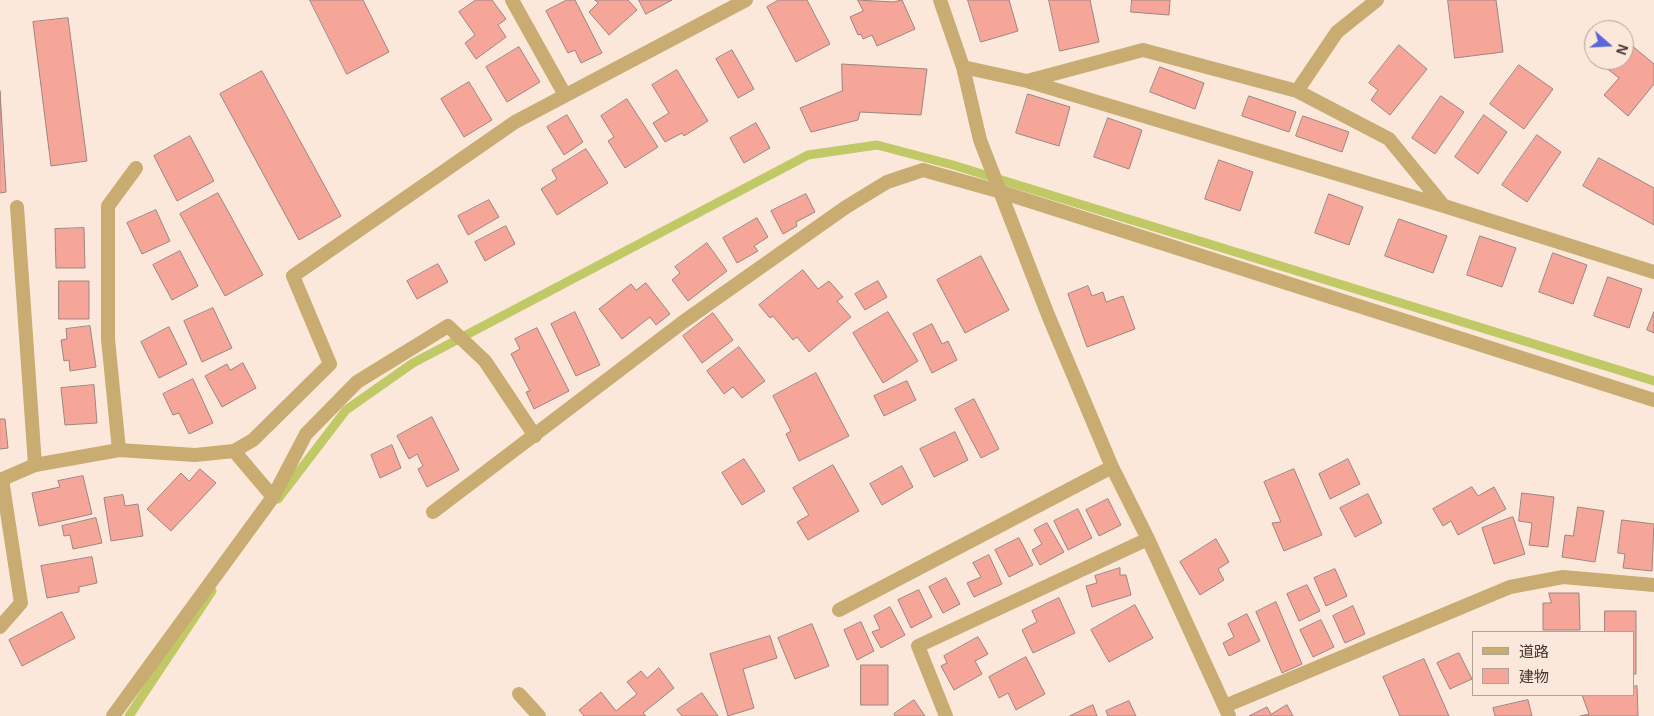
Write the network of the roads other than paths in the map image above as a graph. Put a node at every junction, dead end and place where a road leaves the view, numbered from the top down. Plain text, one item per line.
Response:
1 (512, 0) edge
2 (746, 0) edge
3 (940, 0) edge
4 (1376, 0) edge
5 (963, 67) junction
6 (1027, 80) junction
7 (1297, 91) junction
8 (564, 96) junction
9 (136, 168) dead end
10 (998, 188) junction
11 (1444, 206) junction
12 (16, 208) dead end
13 (1654, 272) edge
14 (1654, 400) edge
15 (535, 436) junction
16 (119, 450) junction
17 (234, 451) junction
18 (35, 465) junction
19 (1112, 467) junction
20 (1, 480) edge
21 (273, 497) junction
22 (433, 512) dead end
23 (1148, 539) junction
24 (1654, 584) edge
25 (839, 610) dead end
26 (0, 627) edge
27 (519, 694) dead end
28 (1227, 711) edge
29 (112, 716) edge
30 (539, 716) edge
31 (946, 716) edge

1 - 8 street
2 - 8 street
3 - 5 street
4 - 7 street
5 - 6 street
5 - 10 street
6 - 7 street
6 - 11 street
7 - 11 street
8 - 17 street
9 - 16 street
10 - 14 street
10 - 15 street
10 - 19 street
11 - 13 street
12 - 18 street
15 - 21 street
15 - 22 street
16 - 17 street
16 - 18 street
17 - 21 street
18 - 20 street
19 - 23 street
19 - 25 street
20 - 26 street
21 - 29 street
23 - 28 street
23 - 31 street
24 - 28 street
27 - 30 street

